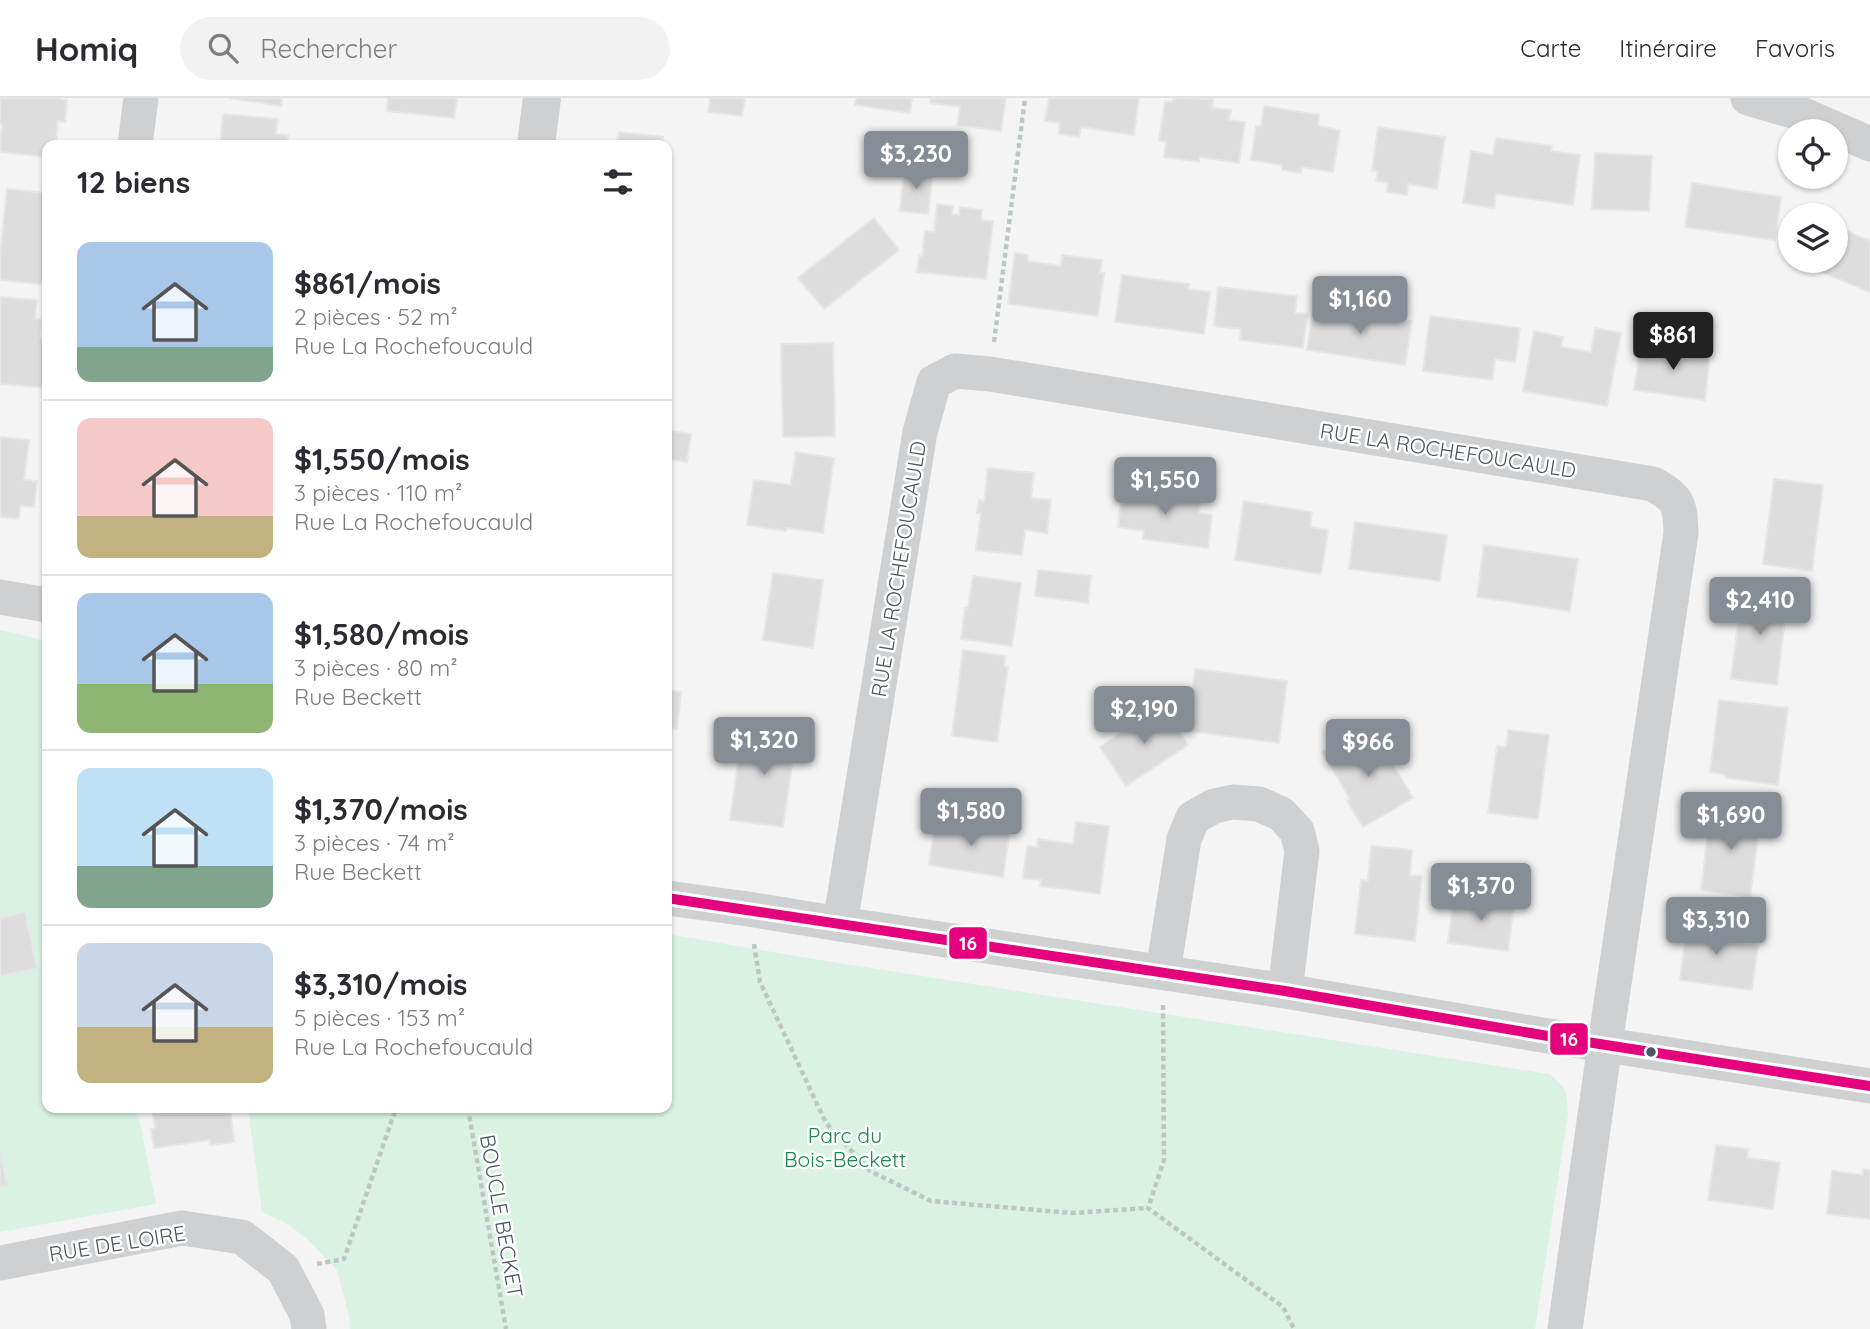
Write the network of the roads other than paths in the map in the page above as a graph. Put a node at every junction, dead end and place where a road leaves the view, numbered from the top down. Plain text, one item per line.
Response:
1 (141, 98) edge
2 (542, 98) edge
3 (1748, 98) edge
4 (136, 140) edge
5 (537, 140) edge
6 (1870, 144) edge
7 (0, 597) edge
8 (42, 604) edge
9 (672, 899) edge
10 (840, 924) junction
11 (1163, 972) junction
12 (1285, 991) junction
13 (1605, 1044) junction
14 (1870, 1086) edge
15 (0, 1263) edge
16 (309, 1329) edge
17 (1565, 1329) edge

1 - 4 street
2 - 5 street
3 - 6 street
7 - 8 street
9 - 10 street
10 - 11 street
10 - 13 street, RUE LA ROCHEFOUCAULD
11 - 12 street
11 - 12 street
12 - 13 street
13 - 14 street
13 - 17 street, RUE LA ROCHEFOUCAULD
15 - 16 street, RUE DE LOIRE

